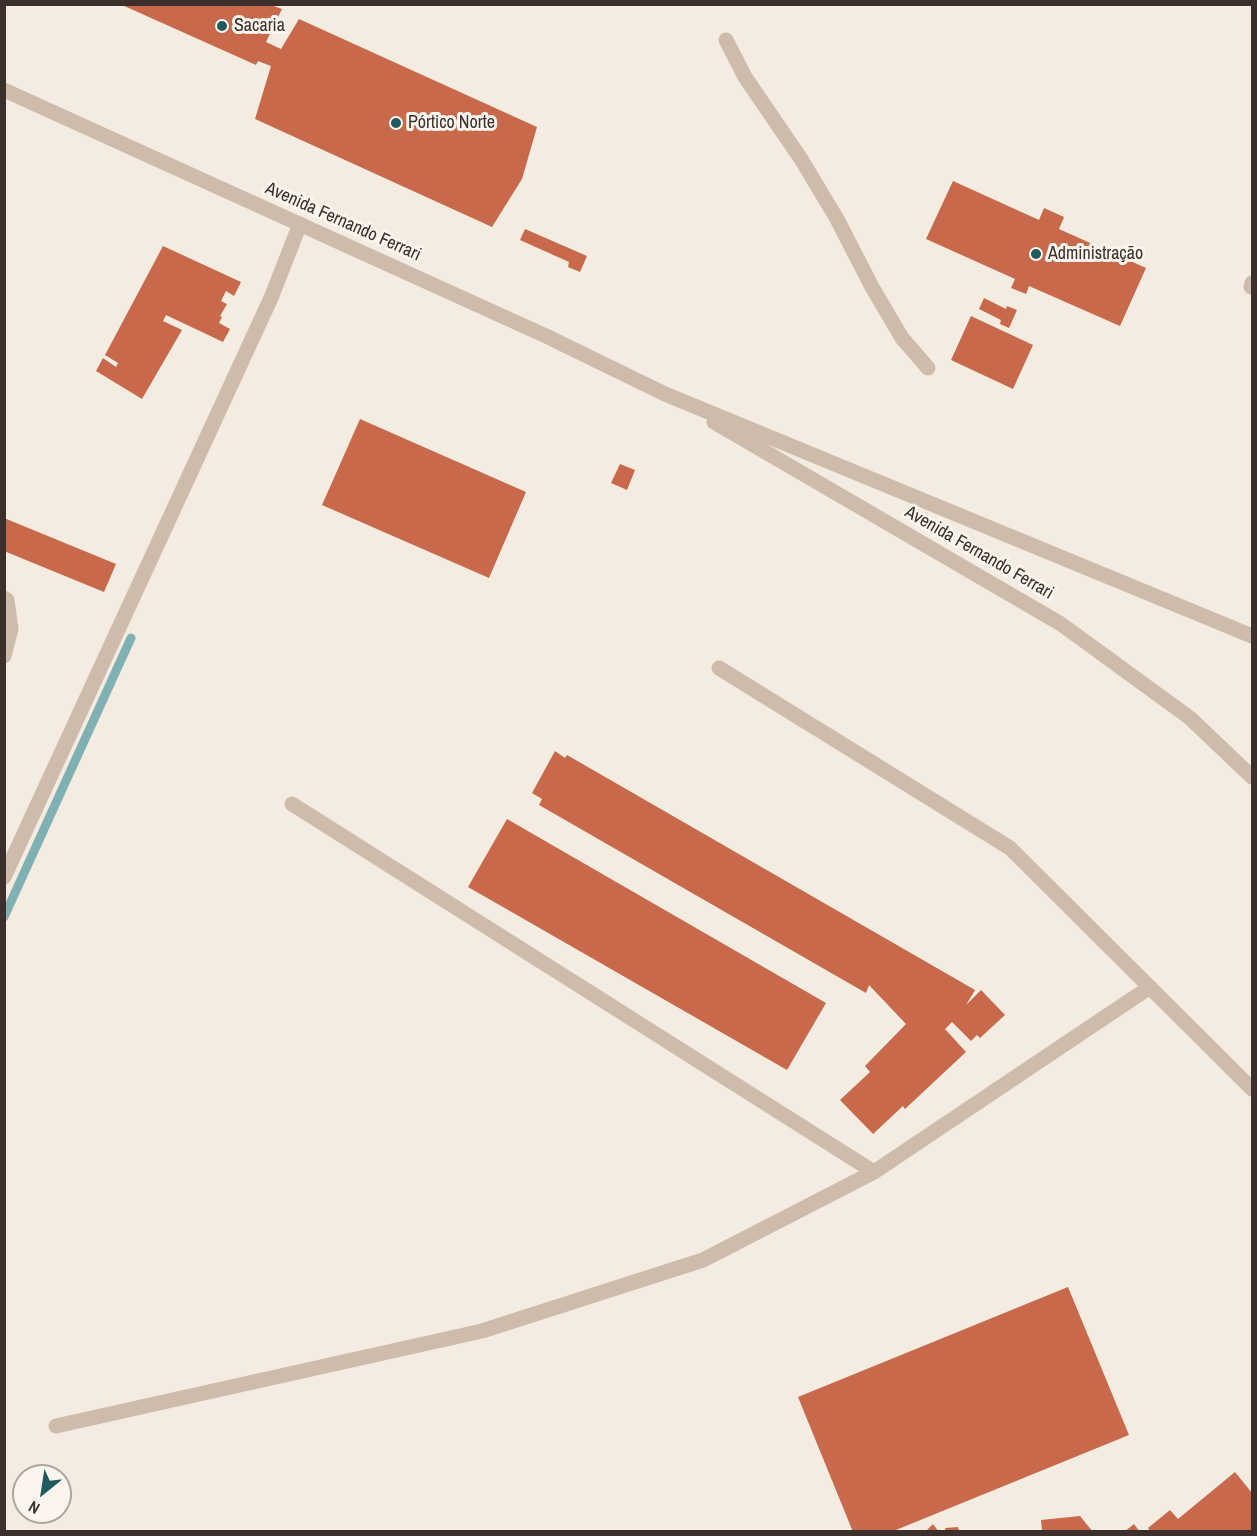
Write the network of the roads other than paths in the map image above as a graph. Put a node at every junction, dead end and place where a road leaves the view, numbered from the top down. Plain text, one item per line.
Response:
1 (726, 40) dead end
2 (4, 90) edge
3 (300, 224) junction
4 (928, 368) dead end
5 (665, 394) junction
6 (4, 598) edge
7 (1252, 636) edge
8 (4, 656) edge
9 (718, 668) dead end
10 (1252, 777) edge
11 (292, 804) dead end
12 (4, 877) edge
13 (1150, 987) junction
14 (1252, 1089) edge
15 (874, 1172) junction
16 (56, 1426) dead end

1 - 4 street
2 - 3 street, Avenida Fernando Ferrari
3 - 5 street, Avenida Fernando Ferrari
3 - 12 street
5 - 7 street, Avenida Fernando Ferrari
5 - 10 street, Avenida Fernando Ferrari
6 - 8 street
9 - 13 street
11 - 15 street
13 - 14 street
13 - 15 street
15 - 16 street

